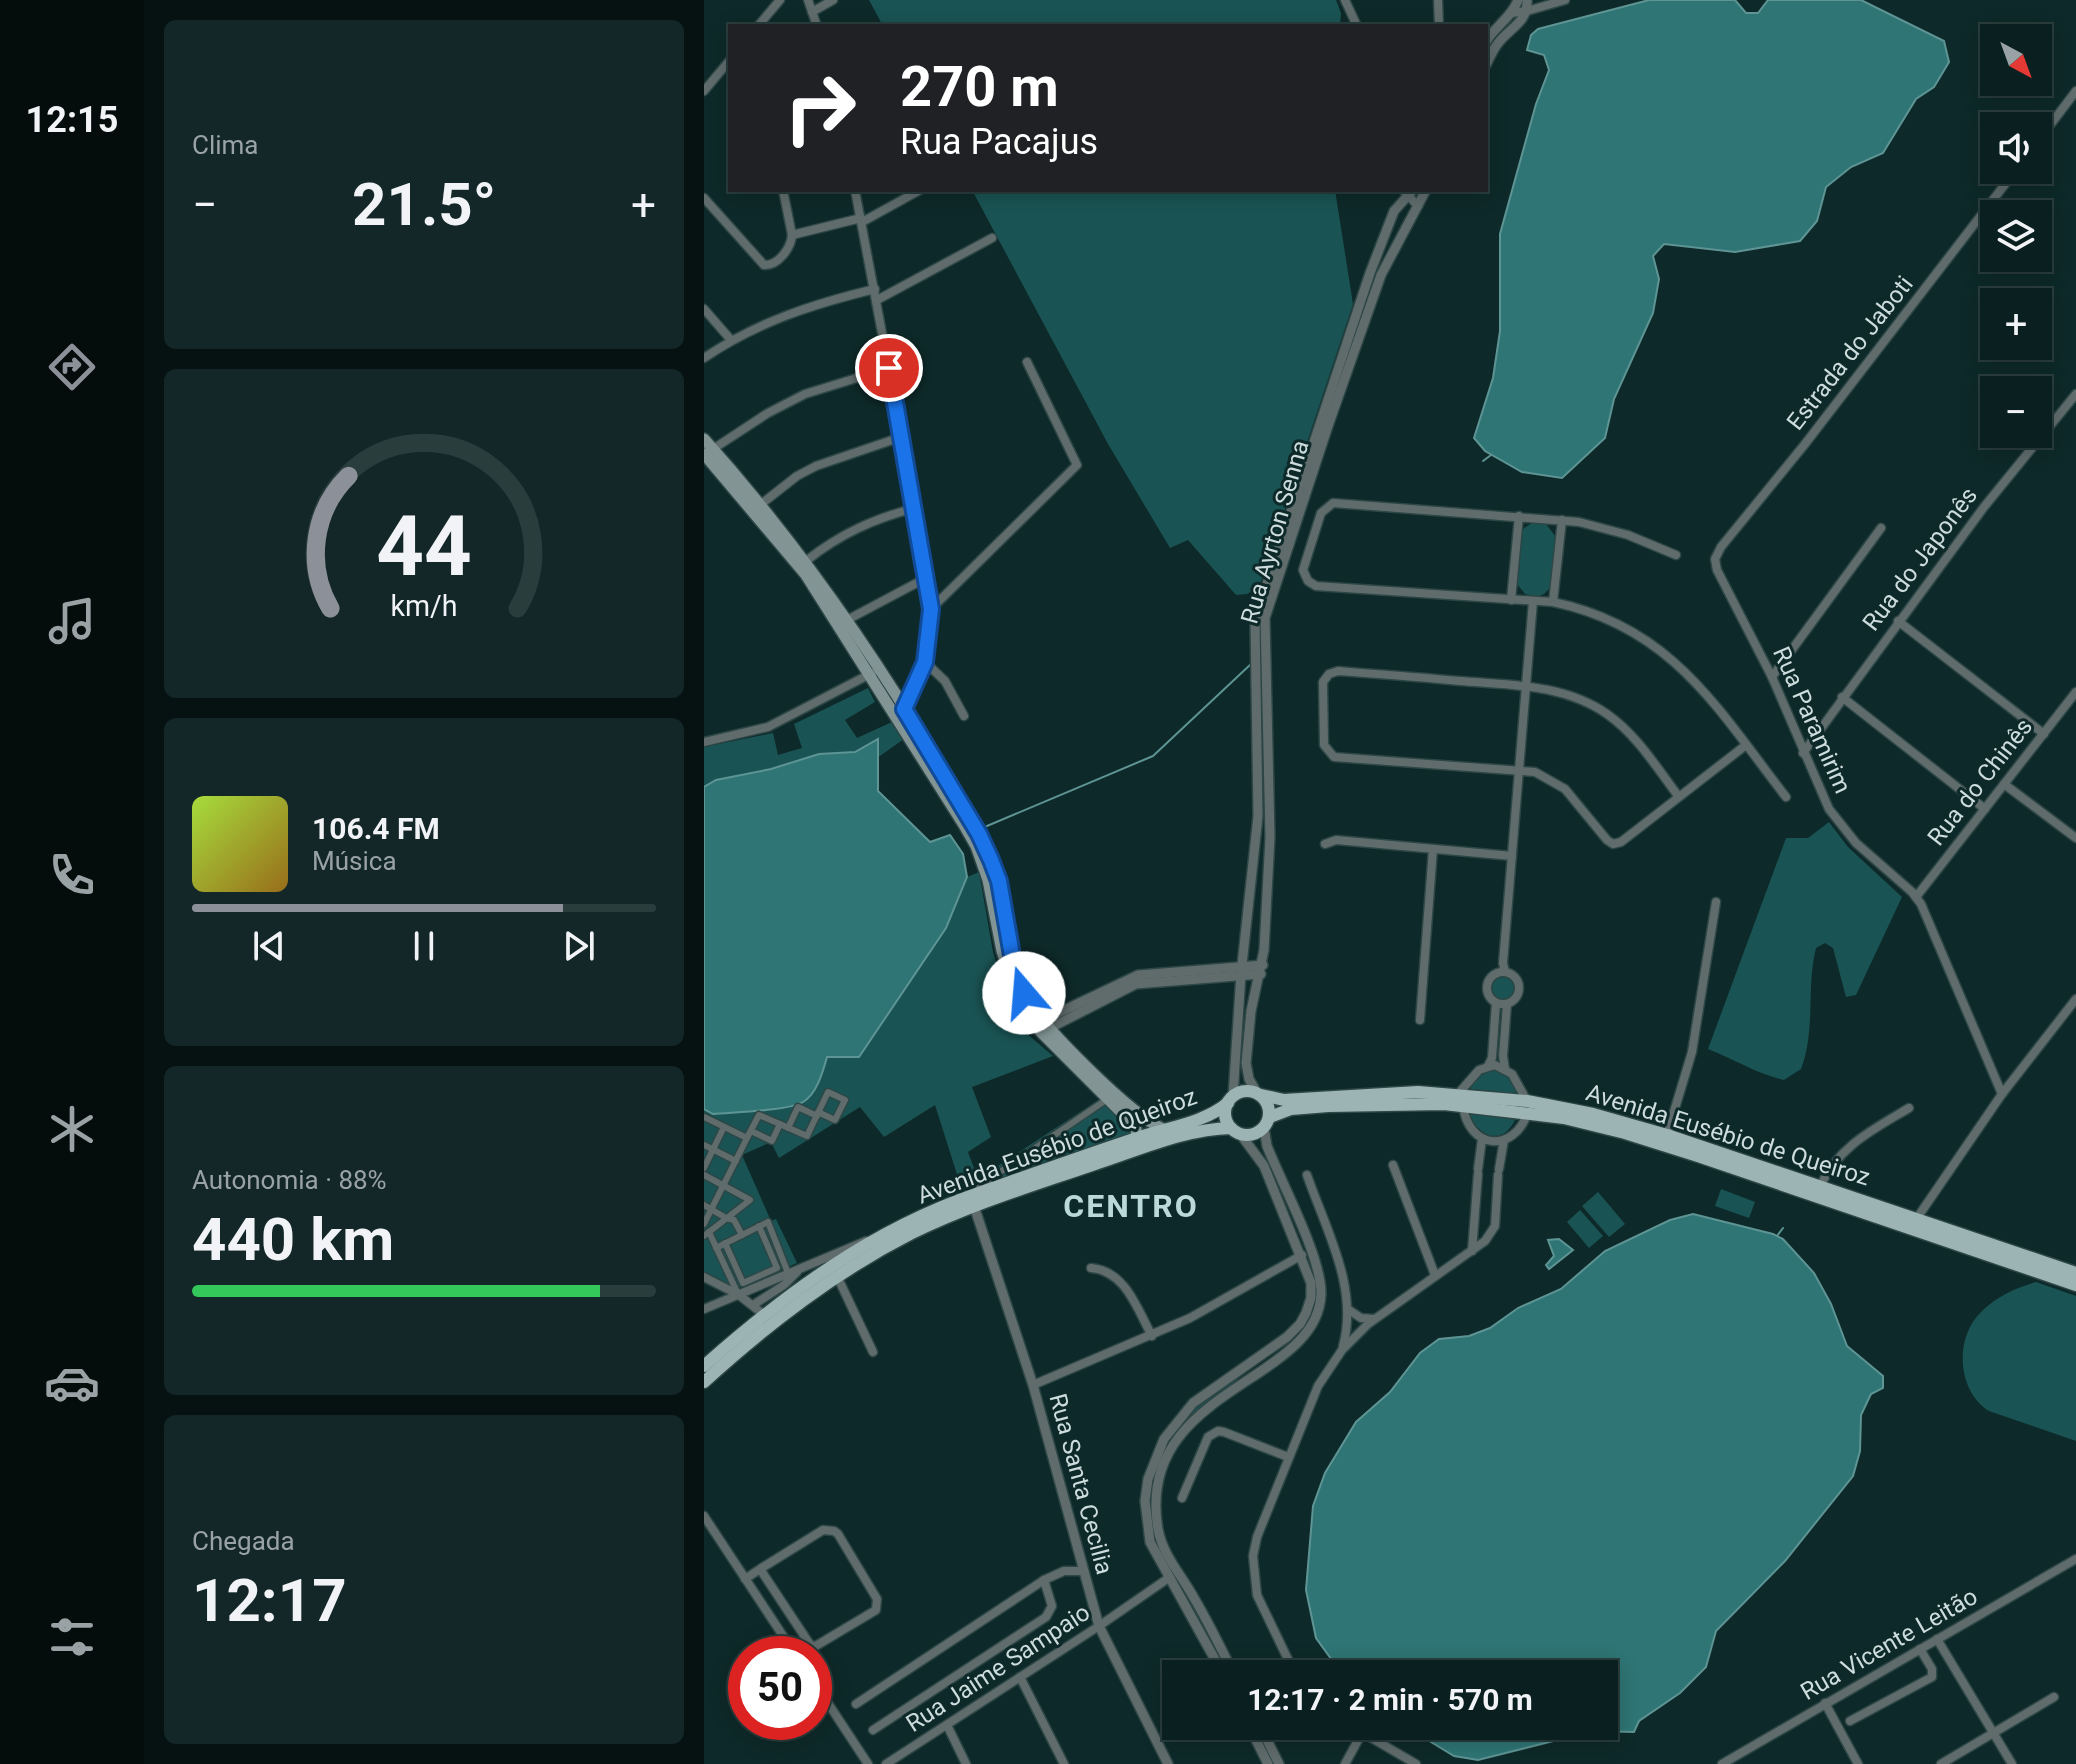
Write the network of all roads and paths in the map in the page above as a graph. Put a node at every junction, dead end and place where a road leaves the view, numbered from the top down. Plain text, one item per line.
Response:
1 (780, 0) edge
2 (808, 0) edge
3 (833, 0) edge
4 (1345, 0) edge
5 (1438, 0) edge
6 (1518, 0) edge
7 (1527, 0) edge
8 (1565, 0) edge
9 (1527, 11) junction
10 (812, 12) junction
11 (1511, 13) junction
12 (760, 24) edge
13 (816, 24) edge
14 (1356, 24) edge
15 (1439, 24) edge
16 (1488, 39) edge
17 (1488, 61) edge
18 (728, 62) edge
19 (704, 91) edge
20 (2076, 91) edge
21 (2052, 123) edge
22 (2005, 184) edge
23 (783, 192) edge
24 (855, 192) edge
25 (916, 192) edge
26 (1405, 192) edge
27 (1407, 192) edge
28 (1425, 192) edge
29 (704, 198) edge
30 (1418, 206) junction
31 (861, 220) junction
32 (792, 235) junction
33 (992, 238) dead end
34 (875, 289) junction
35 (877, 300) junction
36 (704, 309) edge
37 (731, 340) junction
38 (704, 358) edge
39 (1027, 362) dead end
40 (889, 368) junction
41 (2076, 394) edge
42 (901, 437) junction
43 (704, 439) edge
44 (708, 452) edge
45 (760, 505) junction
46 (915, 508) junction
47 (1519, 516) junction
48 (1562, 520) junction
49 (1881, 528) dead end
50 (1676, 555) dead end
51 (1715, 559) joint
52 (806, 561) junction
53 (926, 578) junction
54 (1511, 600) junction
55 (1533, 601) junction
56 (1553, 602) junction
57 (931, 609) junction
58 (1260, 619) junction
59 (847, 620) junction
60 (1898, 621) junction
61 (925, 662) junction
62 (875, 672) junction
63 (1772, 677) junction
64 (1526, 686) junction
65 (2076, 692) edge
66 (1842, 697) junction
67 (900, 713) junction
68 (964, 716) dead end
69 (2044, 734) junction
70 (704, 742) edge
71 (1746, 745) junction
72 (1803, 753) junction
73 (1519, 771) junction
74 (2004, 784) junction
75 (1679, 797) junction
76 (1786, 797) dead end
77 (1985, 809) junction
78 (2076, 838) edge
79 (1325, 844) dead end
80 (1433, 849) junction
81 (1512, 856) junction
82 (1916, 897) junction
83 (1716, 902) dead end
84 (1242, 970) junction
85 (1262, 970) junction
86 (1505, 972) junction
87 (2076, 999) edge
88 (1496, 1003) junction
89 (1507, 1004) junction
90 (1420, 1020) dead end
91 (1042, 1026) junction
92 (1493, 1043) junction
93 (1504, 1044) junction
94 (1488, 1066) junction
95 (1505, 1069) junction
96 (1259, 1094) junction
97 (2002, 1094) junction
98 (1105, 1097) junction
99 (1230, 1100) junction
100 (1460, 1100) junction
101 (1528, 1106) junction
102 (1909, 1108) dead end
103 (818, 1114) junction
104 (704, 1117) edge
105 (1267, 1122) junction
106 (780, 1124) junction
107 (724, 1127) junction
108 (788, 1128) junction
109 (1163, 1129) junction
110 (751, 1131) junction
111 (1236, 1131) junction
112 (1667, 1135) junction
113 (747, 1138) junction
114 (1137, 1138) junction
115 (1482, 1139) junction
116 (1504, 1140) junction
117 (704, 1145) edge
118 (713, 1149) junction
119 (736, 1161) junction
120 (1393, 1165) dead end
121 (704, 1168) edge
122 (704, 1175) edge
123 (1307, 1175) dead end
124 (724, 1185) junction
125 (1820, 1187) junction
126 (1477, 1189) junction
127 (1497, 1191) junction
128 (974, 1200) junction
129 (1285, 1203) junction
130 (704, 1205) edge
131 (712, 1209) junction
132 (726, 1218) junction
133 (704, 1224) edge
134 (1914, 1224) junction
135 (759, 1226) junction
136 (705, 1234) edge
137 (885, 1234) junction
138 (1473, 1234) junction
139 (742, 1235) junction
140 (1485, 1241) junction
141 (725, 1243) junction
142 (716, 1248) junction
143 (1472, 1251) junction
144 (1302, 1255) junction
145 (1091, 1268) dead end
146 (799, 1269) junction
147 (782, 1273) junction
148 (2076, 1273) edge
149 (1435, 1275) junction
150 (837, 1276) junction
151 (704, 1277) edge
152 (2076, 1285) edge
153 (743, 1289) junction
154 (787, 1304) junction
155 (704, 1309) edge
156 (1349, 1310) junction
157 (763, 1317) junction
158 (1374, 1319) junction
159 (1152, 1336) junction
160 (1342, 1350) junction
161 (873, 1352) dead end
162 (704, 1366) edge
163 (1244, 1368) junction
164 (1250, 1377) junction
165 (704, 1382) edge
166 (1033, 1385) junction
167 (1288, 1457) junction
168 (1182, 1498) dead end
169 (704, 1516) edge
170 (2076, 1559) edge
171 (760, 1569) junction
172 (1084, 1571) junction
173 (1170, 1577) junction
174 (745, 1579) junction
175 (1044, 1580) junction
176 (1099, 1626) junction
177 (783, 1636) edge
178 (1937, 1639) junction
179 (1920, 1649) junction
180 (1215, 1660) edge
181 (1227, 1660) edge
182 (1288, 1660) edge
183 (1020, 1677) junction
184 (2054, 1697) dead end
185 (1825, 1703) junction
186 (856, 1704) dead end
187 (832, 1709) edge
188 (1850, 1721) dead end
189 (947, 1725) junction
190 (873, 1730) dead end
191 (1993, 1732) junction
192 (1256, 1740) edge
193 (1267, 1740) edge
194 (1358, 1740) edge
195 (1374, 1740) edge
196 (868, 1764) edge
197 (886, 1764) edge
198 (966, 1764) edge
199 (1064, 1764) edge
200 (1168, 1764) edge
201 (1268, 1764) edge
202 (1279, 1764) edge
203 (1345, 1764) edge
204 (1416, 1764) edge
205 (1722, 1764) edge
206 (1858, 1764) edge
207 (1941, 1764) edge
208 (2012, 1764) edge

1 - 12 street
2 - 10 street
3 - 10 street
4 - 14 street
5 - 15 street
6 - 11 street
7 - 9 street
8 - 9 street
9 - 11 street
9 - 17 street
10 - 13 street
11 - 16 street
18 - 19 street
20 - 21 street
22 - 51 street, Estrada do Jaboti
23 - 32 street
24 - 31 street
25 - 31 street
26 - 58 street, Rua Ayrton Senna
27 - 30 street
28 - 30 street, Rua Ayrton Senna
29 - 32 street
30 - 58 street, Rua Ayrton Senna
31 - 32 street
31 - 34 street
33 - 35 street
34 - 35 street
34 - 37 street
35 - 40 street
36 - 37 street
37 - 38 street
39 - 57 street
40 - 42 street
40 - 44 street
41 - 60 street, Rua do Japonês
42 - 45 street
42 - 46 street
43 - 44 main road
44 - 45 main road
44 - 62 main road
45 - 52 main road
46 - 52 street
46 - 53 street
47 - 48 street
47 - 54 street
47 - 54 street
48 - 50 street
48 - 56 street
49 - 63 street
51 - 63 street, Rua Paramirim
52 - 59 main road
53 - 57 street
53 - 59 street
54 - 55 street
55 - 56 street
55 - 64 street
56 - 71 street
57 - 61 street
58 - 84 street, Rua Ayrton Senna
58 - 85 street, Rua Ayrton Senna
59 - 62 main road
60 - 66 street, Rua do Japonês
60 - 69 street
61 - 67 street
61 - 68 street
62 - 67 main road
62 - 70 street
63 - 72 street, Rua Paramirim
64 - 73 street
64 - 73 street
64 - 75 street
65 - 69 street, Rua do Chinês
66 - 72 street, Rua do Japonês
66 - 77 street
67 - 91 main road
69 - 74 street, Rua do Chinês
71 - 75 street
71 - 76 street
72 - 82 street, Rua Paramirim
73 - 75 street
73 - 81 street
74 - 77 street, Rua do Chinês
74 - 78 street
77 - 82 street, Rua do Chinês
79 - 80 street
80 - 81 street
80 - 90 street
81 - 86 street
82 - 97 street, Rua Paramirim
83 - 112 street
84 - 85 street
84 - 91 street
84 - 99 street, Rua Ayrton Senna
85 - 96 street, Rua Ayrton Senna
86 - 88 street
86 - 89 street
87 - 97 street
88 - 89 street
88 - 92 street
89 - 93 street
91 - 98 main road
91 - 109 main road
92 - 93 street
92 - 94 street
93 - 95 street
94 - 95 street
94 - 100 street
95 - 101 street
96 - 99 main road
96 - 100 main road, Avenida Eusébio de Queiroz
96 - 105 main road
97 - 134 street
98 - 114 main road
98 - 128 street
99 - 109 main road, Avenida Eusébio de Queiroz
99 - 111 main road
100 - 101 main road, Avenida Eusébio de Queiroz
100 - 105 main road, Avenida Eusébio de Queiroz
100 - 115 street
101 - 112 main road, Avenida Eusébio de Queiroz
101 - 116 street
101 - 134 main road, Avenida Eusébio de Queiroz
102 - 125 street
103 - 103 street
103 - 108 street
103 - 108 street
104 - 107 street
105 - 111 main road
105 - 129 street
106 - 108 street
106 - 110 street
106 - 110 street
107 - 113 street
107 - 118 street
109 - 114 main road, Avenida Eusébio de Queiroz
110 - 113 street
111 - 128 main road, Avenida Eusébio de Queiroz
111 - 129 street
112 - 125 main road, Avenida Eusébio de Queiroz
113 - 119 street
114 - 128 main road, Avenida Eusébio de Queiroz
115 - 116 street
115 - 126 street
116 - 127 street
117 - 118 street
118 - 119 street
118 - 121 street
119 - 124 street
120 - 149 street
122 - 124 street
123 - 156 street
124 - 131 street
124 - 132 street
125 - 134 main road, Avenida Eusébio de Queiroz
126 - 127 street
126 - 138 street
127 - 140 street
128 - 137 main road, Avenida Eusébio de Queiroz
128 - 150 main road, Avenida Eusébio de Queiroz
128 - 166 street, Rua Santa Cecilia
129 - 144 street
129 - 164 street
130 - 131 street
131 - 132 street
131 - 133 street
132 - 136 street
132 - 139 street
134 - 148 main road, Avenida Eusébio de Queiroz
134 - 152 main road, Avenida Eusébio de Queiroz
135 - 139 street
135 - 147 street
135 - 147 street
136 - 142 street
137 - 146 street
137 - 154 main road, Avenida Eusébio de Queiroz
138 - 140 street
138 - 143 street
139 - 141 street
140 - 143 street
141 - 142 street
141 - 153 street
142 - 153 street
143 - 149 street
144 - 159 street
144 - 163 street
145 - 159 street
146 - 147 street
146 - 157 street
147 - 153 street
149 - 158 street
150 - 154 main road, Avenida Eusébio de Queiroz
150 - 161 street
151 - 153 street
153 - 155 street
153 - 157 street
154 - 157 main road, Avenida Eusébio de Queiroz
156 - 158 street
156 - 160 street
157 - 162 main road, Avenida Eusébio de Queiroz
157 - 165 main road, Avenida Eusébio de Queiroz
158 - 160 street
159 - 166 street
160 - 167 street
163 - 164 street
163 - 173 street
164 - 181 street
166 - 172 street, Rua Santa Cecilia
167 - 168 street
167 - 182 street
169 - 174 street
170 - 178 street, Rua Vicente Leitão
171 - 171 street
171 - 174 street
172 - 175 street
172 - 176 street, Rua Santa Cecilia
173 - 176 street, Rua Jaime Sampaio
173 - 180 street
174 - 177 street
175 - 186 street
175 - 190 street
176 - 183 street, Rua Jaime Sampaio
176 - 200 street, Rua Santa Cecilia
178 - 179 street, Rua Vicente Leitão
178 - 191 street
179 - 185 street, Rua Vicente Leitão
179 - 188 street
183 - 189 street, Rua Jaime Sampaio
183 - 199 street
184 - 191 street
185 - 205 street, Rua Vicente Leitão
185 - 206 street
187 - 196 street
189 - 197 street, Rua Jaime Sampaio
189 - 198 street
191 - 207 street
191 - 208 street
192 - 201 street
193 - 202 street
194 - 203 street
195 - 204 street

